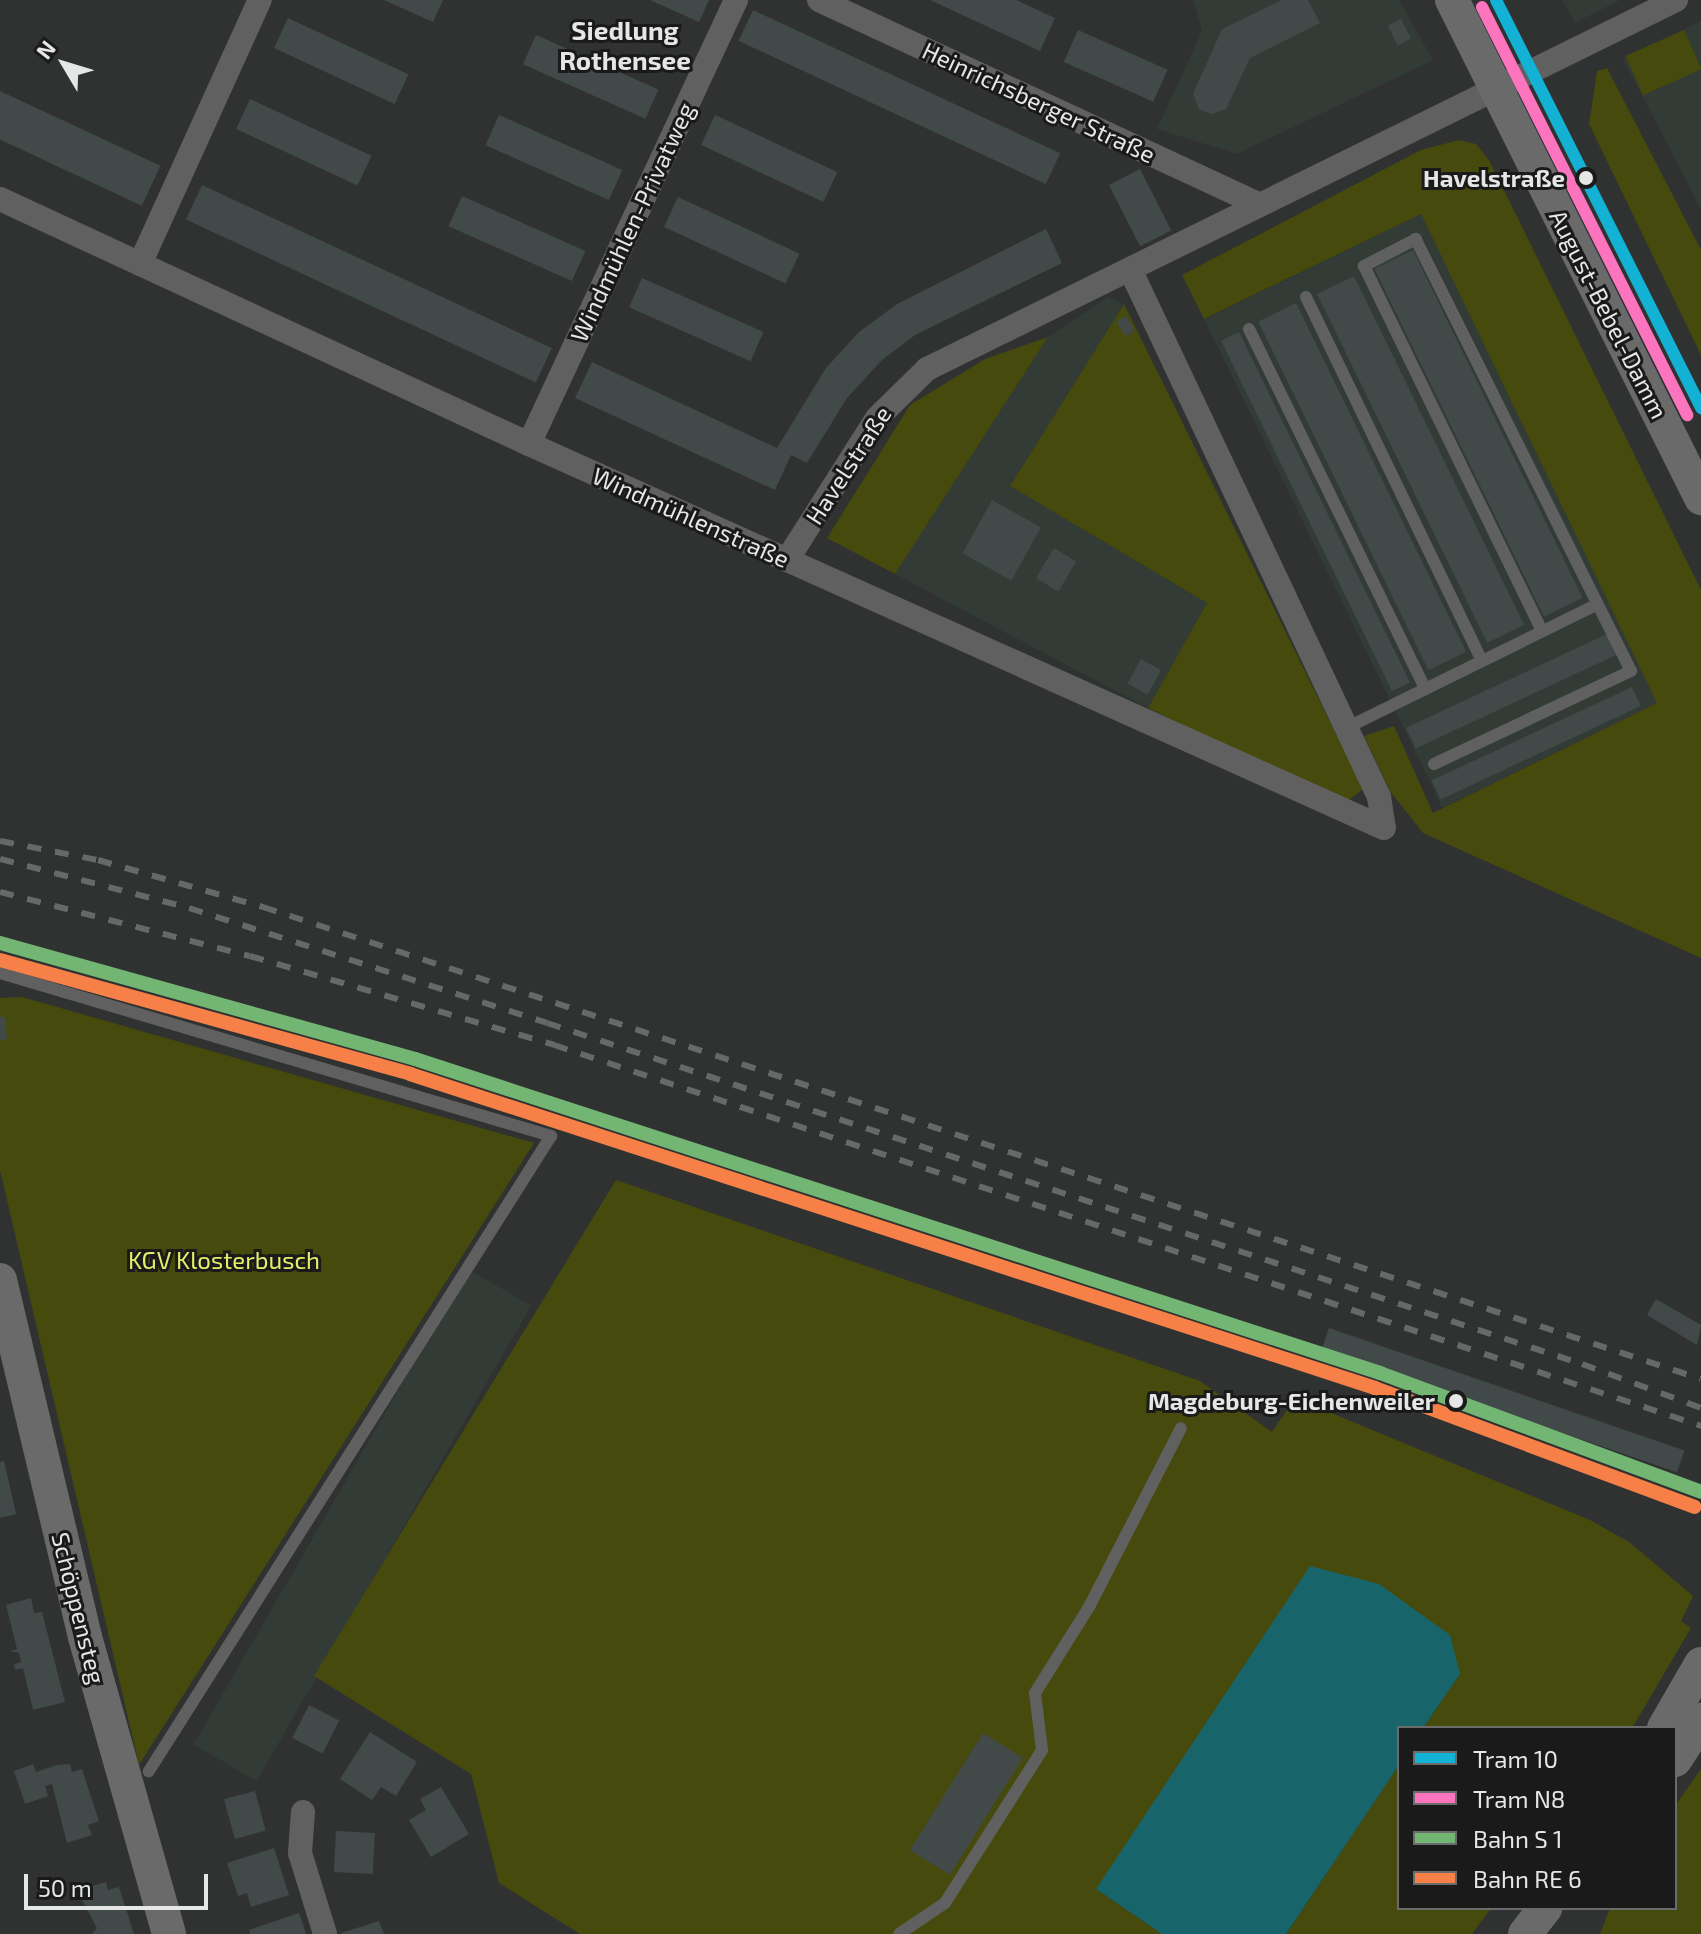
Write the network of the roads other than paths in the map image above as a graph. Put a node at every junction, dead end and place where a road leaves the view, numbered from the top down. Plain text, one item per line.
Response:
1 (260, 0) edge
2 (736, 0) edge
3 (819, 0) edge
4 (1452, 0) edge
5 (1676, 0) edge
6 (1497, 90) junction
7 (0, 199) edge
8 (1258, 204) junction
9 (140, 264) junction
10 (1130, 269) junction
11 (1306, 297) dead end
12 (1249, 329) dead end
13 (529, 444) junction
14 (1701, 498) edge
15 (787, 560) junction
16 (1596, 605) junction
17 (1542, 631) junction
18 (1482, 661) junction
19 (1425, 689) junction
20 (1344, 729) junction
21 (1434, 764) dead end
22 (0, 973) edge
23 (0, 1280) edge
24 (1181, 1428) dead end
25 (1701, 1664) edge
26 (1701, 1720) edge
27 (1665, 1726) edge
28 (1677, 1757) edge
29 (149, 1771) dead end
30 (303, 1812) dead end
31 (1543, 1910) edge
32 (169, 1934) edge
33 (325, 1934) edge
34 (899, 1934) edge
35 (1525, 1934) edge

1 - 9 street
2 - 13 street, Windmühlen-Privatweg
3 - 8 street, Heinrichsberger Straße
4 - 6 main road, August-Bebel-Damm
5 - 6 street, Havelstraße
6 - 8 street, Havelstraße
6 - 14 main road, August-Bebel-Damm
7 - 9 street, Windmühlenstraße
8 - 10 street, Havelstraße
9 - 13 street, Windmühlenstraße
10 - 15 street, Havelstraße
10 - 20 street
11 - 18 lane
12 - 19 lane
13 - 15 street, Windmühlenstraße
15 - 20 street, Windmühlenstraße
16 - 17 lane
16 - 17 lane
16 - 21 lane
17 - 18 lane
18 - 19 lane
19 - 20 lane
22 - 29 lane
23 - 32 main road, Schöppensteg
24 - 34 lane
25 - 27 main road
26 - 28 main road
30 - 33 street
31 - 35 main road

